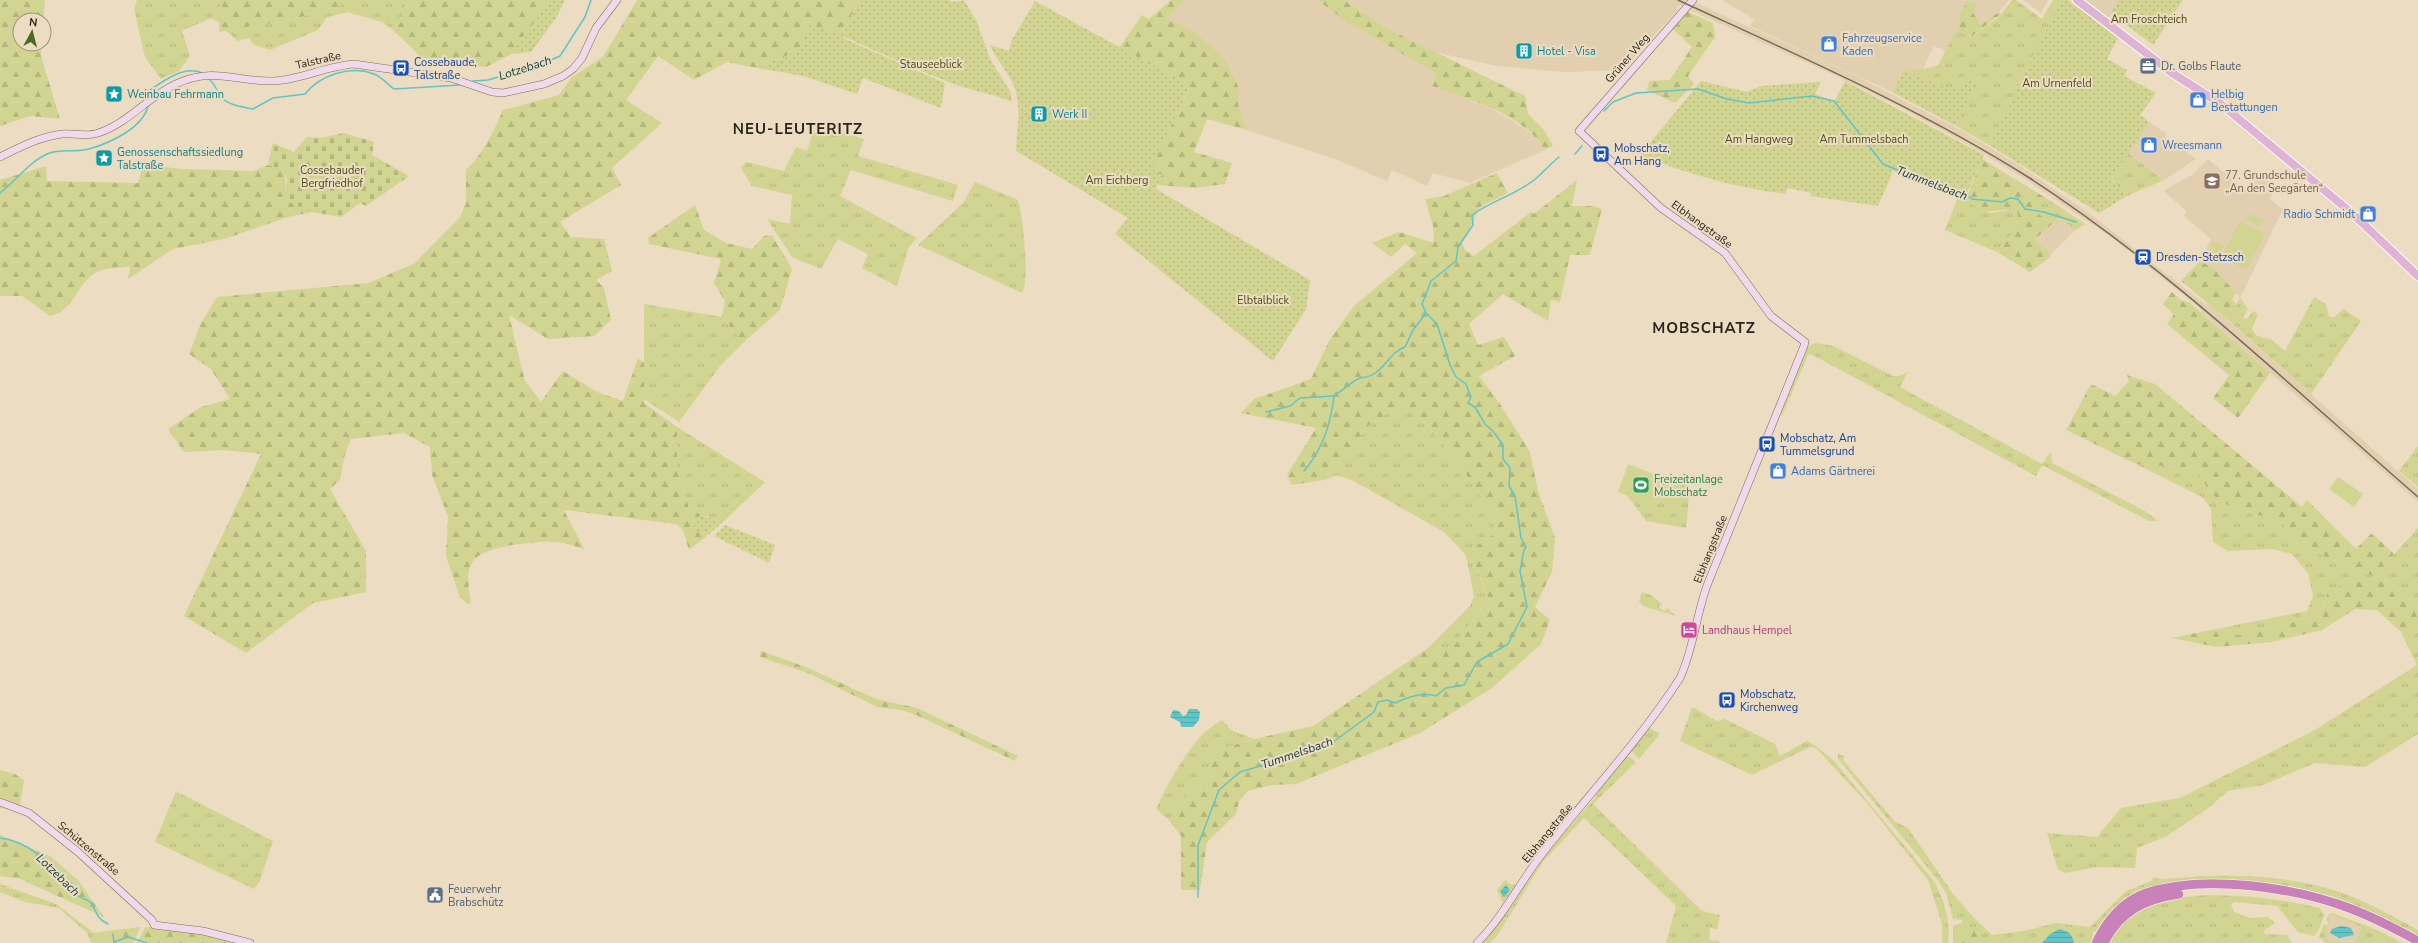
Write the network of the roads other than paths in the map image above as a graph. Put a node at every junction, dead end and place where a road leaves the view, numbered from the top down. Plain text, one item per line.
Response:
1 (617, 0) edge
2 (1693, 0) edge
3 (2077, 0) edge
4 (1580, 131) joint
5 (0, 157) edge
6 (2418, 276) edge
7 (0, 802) edge
8 (2418, 941) edge
9 (250, 943) edge
10 (1477, 943) edge
11 (2096, 943) edge
12 (2104, 943) edge
13 (2411, 943) edge

1 - 5 street, Talstraße
2 - 4 street, Grüner Weg
3 - 6 main road
4 - 10 street, Elbhangstraße
7 - 9 street, Schützenstraße
8 - 11 highway
12 - 13 highway

